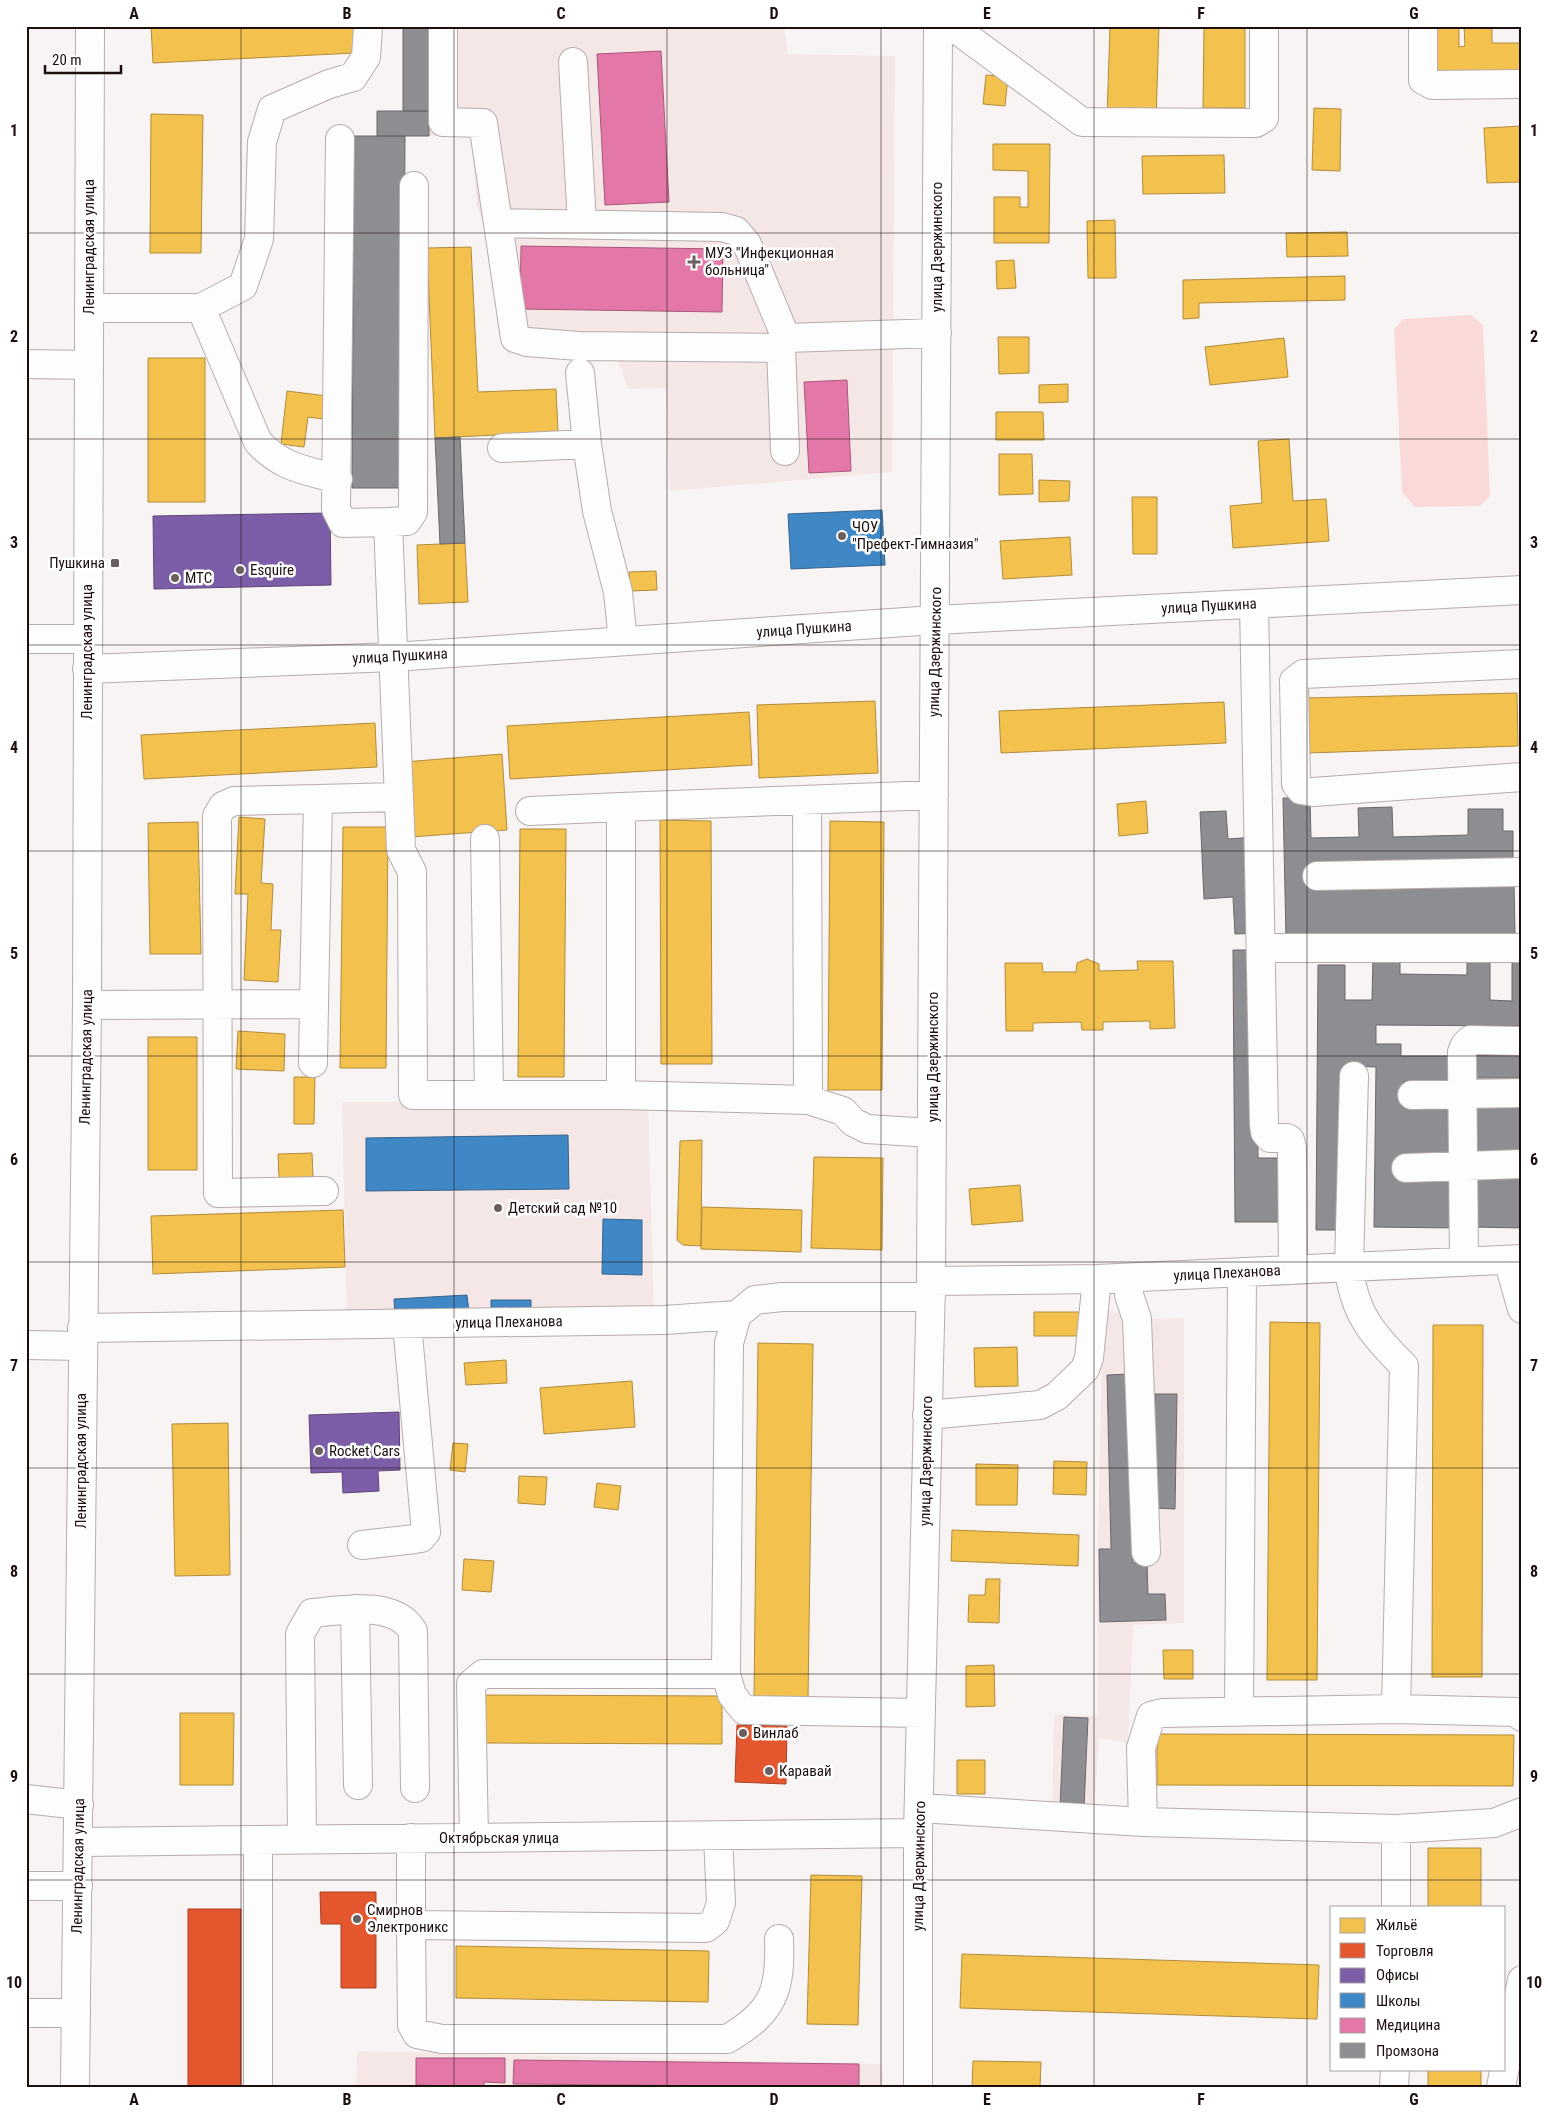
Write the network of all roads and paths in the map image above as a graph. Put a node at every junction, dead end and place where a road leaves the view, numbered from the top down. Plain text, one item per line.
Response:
1 (90, 26) edge
2 (368, 26) edge
3 (938, 26) edge
4 (952, 26) edge
5 (1264, 26) edge
6 (1423, 26) edge
7 (443, 28) dead end
8 (573, 62) dead end
9 (1522, 84) edge
10 (340, 139) dead end
11 (414, 186) dead end
12 (498, 223) junction
13 (582, 224) junction
14 (89, 308) junction
15 (201, 308) junction
16 (937, 333) junction
17 (783, 343) junction
18 (26, 364) edge
19 (89, 365) junction
20 (580, 373) dead end
21 (587, 444) junction
22 (502, 448) dead end
23 (785, 452) dead end
24 (338, 478) junction
25 (388, 522) junction
26 (1522, 590) edge
27 (1254, 604) junction
28 (935, 620) junction
29 (26, 639) edge
30 (87, 639) junction
31 (622, 641) junction
32 (393, 657) junction
33 (1522, 664) edge
34 (87, 670) junction
35 (1258, 751) junction
36 (1295, 751) junction
37 (1522, 777) edge
38 (934, 795) junction
39 (399, 797) junction
40 (318, 799) junction
41 (807, 801) junction
42 (621, 807) junction
43 (530, 811) dead end
44 (485, 839) dead end
45 (1522, 872) edge
46 (1317, 876) dead end
47 (1262, 948) junction
48 (1522, 948) edge
49 (218, 1004) junction
50 (314, 1004) junction
51 (87, 1005) junction
52 (1522, 1041) edge
53 (313, 1063) dead end
54 (1354, 1076) dead end
55 (1522, 1093) edge
56 (489, 1094) junction
57 (1463, 1094) junction
58 (621, 1095) junction
59 (1412, 1095) dead end
60 (808, 1100) junction
61 (932, 1133) junction
62 (1522, 1164) edge
63 (1463, 1167) junction
64 (1406, 1168) dead end
65 (324, 1191) dead end
66 (1515, 1260) edge
67 (1464, 1262) junction
68 (1349, 1268) junction
69 (1293, 1270) junction
70 (1242, 1272) junction
71 (1129, 1278) junction
72 (1097, 1279) junction
73 (931, 1289) junction
74 (1522, 1309) edge
75 (737, 1315) junction
76 (407, 1324) junction
77 (81, 1337) junction
78 (26, 1345) edge
79 (927, 1415) junction
80 (362, 1545) dead end
81 (1146, 1552) dead end
82 (354, 1609) junction
83 (726, 1674) junction
84 (1396, 1709) junction
85 (1239, 1712) junction
86 (921, 1713) junction
87 (1522, 1717) edge
88 (358, 1785) dead end
89 (415, 1788) dead end
90 (26, 1798) edge
91 (79, 1806) junction
92 (1522, 1812) edge
93 (919, 1821) junction
94 (1143, 1822) junction
95 (1396, 1829) junction
96 (718, 1836) junction
97 (411, 1838) junction
98 (474, 1838) junction
99 (302, 1839) junction
100 (258, 1840) junction
101 (79, 1842) junction
102 (26, 1886) edge
103 (78, 1886) junction
104 (1396, 1906) edge
105 (410, 1925) junction
106 (779, 1938) dead end
107 (1522, 1980) edge
108 (26, 2013) edge
109 (76, 2013) junction
110 (1506, 2062) edge
111 (1395, 2070) edge
112 (1504, 2070) edge
113 (75, 2087) edge
114 (258, 2087) edge
115 (918, 2087) edge
116 (1394, 2087) edge
117 (1501, 2087) edge

1 - 14 main road, Ленинградская улица
2 - 15 main road
3 - 16 main road, улица Дзержинского
4 - 5 main road
6 - 9 main road
7 - 12 main road
8 - 13 main road
10 - 24 main road
11 - 25 main road
12 - 13 main road
12 - 17 main road
13 - 17 main road
14 - 15 main road
14 - 19 main road, Ленинградская улица
15 - 24 main road
16 - 17 main road
16 - 28 main road, улица Дзержинского
17 - 23 main road
18 - 19 main road
19 - 30 main road, Ленинградская улица
20 - 21 main road
21 - 22 main road
21 - 31 main road
24 - 25 main road
25 - 32 main road
26 - 27 main road, улица Пушкина
27 - 28 main road, улица Пушкина
27 - 35 main road
28 - 31 main road, улица Пушкина
28 - 38 main road, улица Дзержинского
29 - 30 main road
30 - 34 main road, Ленинградская улица
31 - 32 main road, улица Пушкина
32 - 34 main road, улица Пушкина
32 - 39 main road
33 - 36 main road
34 - 51 main road, Ленинградская улица
35 - 36 main road
35 - 47 main road
36 - 37 main road
38 - 41 main road
38 - 61 main road, улица Дзержинского
39 - 40 main road
39 - 56 main road
40 - 49 main road
40 - 50 main road
41 - 42 main road
41 - 60 main road
42 - 43 main road
42 - 58 main road
44 - 56 main road
45 - 46 main road
47 - 48 main road
47 - 69 main road
49 - 50 main road
49 - 51 main road
49 - 65 main road
50 - 53 main road
51 - 77 main road, Ленинградская улица
52 - 57 main road
54 - 68 main road
55 - 57 main road
56 - 58 main road
57 - 59 main road
57 - 63 main road
58 - 60 main road
60 - 61 main road
61 - 73 main road, улица Дзержинского
62 - 63 main road
63 - 64 main road
63 - 67 main road
66 - 67 main road, улица Плеханова
66 - 74 main road
67 - 68 main road, улица Плеханова
68 - 69 main road, улица Плеханова
68 - 84 main road
69 - 70 main road, улица Плеханова
70 - 71 main road, улица Плеханова
70 - 85 main road
71 - 72 main road, улица Плеханова
71 - 81 main road
72 - 73 main road, улица Плеханова
72 - 79 main road
73 - 75 main road, улица Плеханова
73 - 79 main road, улица Дзержинского
75 - 76 main road, улица Плеханова
75 - 83 main road
76 - 77 main road, улица Плеханова
76 - 80 main road
77 - 78 main road, улица Плеханова
77 - 91 main road, Ленинградская улица
79 - 86 main road, улица Дзержинского
82 - 88 main road
82 - 89 main road
82 - 99 main road
83 - 86 main road
83 - 98 main road
84 - 85 main road
84 - 87 main road
85 - 94 main road
86 - 93 main road, улица Дзержинского
90 - 91 main road
91 - 101 main road, Ленинградская улица
92 - 95 main road, Октябрьская улица
93 - 94 main road, Октябрьская улица
93 - 96 main road, Октябрьская улица
93 - 115 main road, улица Дзержинского
94 - 95 main road, Октябрьская улица
95 - 104 main road
96 - 98 main road, Октябрьская улица
96 - 105 main road
97 - 98 main road, Октябрьская улица
97 - 99 main road, Октябрьская улица
97 - 105 main road
99 - 100 main road, Октябрьская улица
100 - 101 main road, Октябрьская улица
100 - 114 main road
101 - 103 main road, Ленинградская улица
102 - 103 main road
103 - 109 main road, Ленинградская улица
105 - 106 main road
107 - 110 main road
108 - 109 main road
109 - 113 main road, Ленинградская улица
111 - 116 main road
112 - 117 main road

